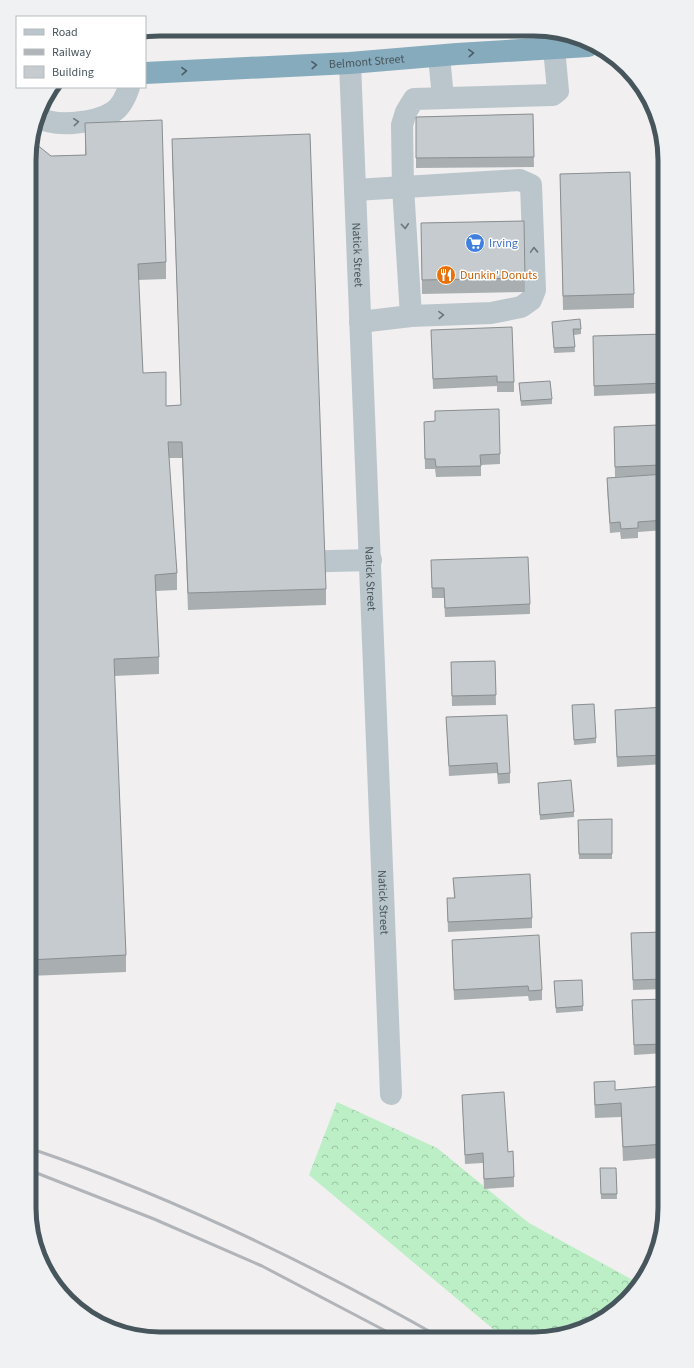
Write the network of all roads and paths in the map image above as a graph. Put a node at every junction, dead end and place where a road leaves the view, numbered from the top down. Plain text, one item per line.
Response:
1 (582, 46) edge
2 (554, 48) junction
3 (439, 56) junction
4 (350, 63) junction
5 (146, 73) edge
6 (129, 88) edge
7 (443, 98) junction
8 (43, 119) edge
9 (403, 187) junction
10 (355, 190) junction
11 (411, 316) junction
12 (360, 322) junction
13 (371, 560) junction
14 (274, 562) edge
15 (391, 1094) dead end

1 - 2 highway, Belmont Street
3 -> 2 highway, Belmont Street
2 - 7 street
3 - 4 highway, Belmont Street
3 - 7 street
5 -> 4 highway, Belmont Street
4 - 10 street, Natick Street
8 -> 6 street
7 - 9 street
9 - 10 street
9 -> 11 street
11 -> 9 street
10 - 12 street, Natick Street
11 - 12 street
12 - 13 street, Natick Street
13 - 14 street
13 - 15 street, Natick Street

